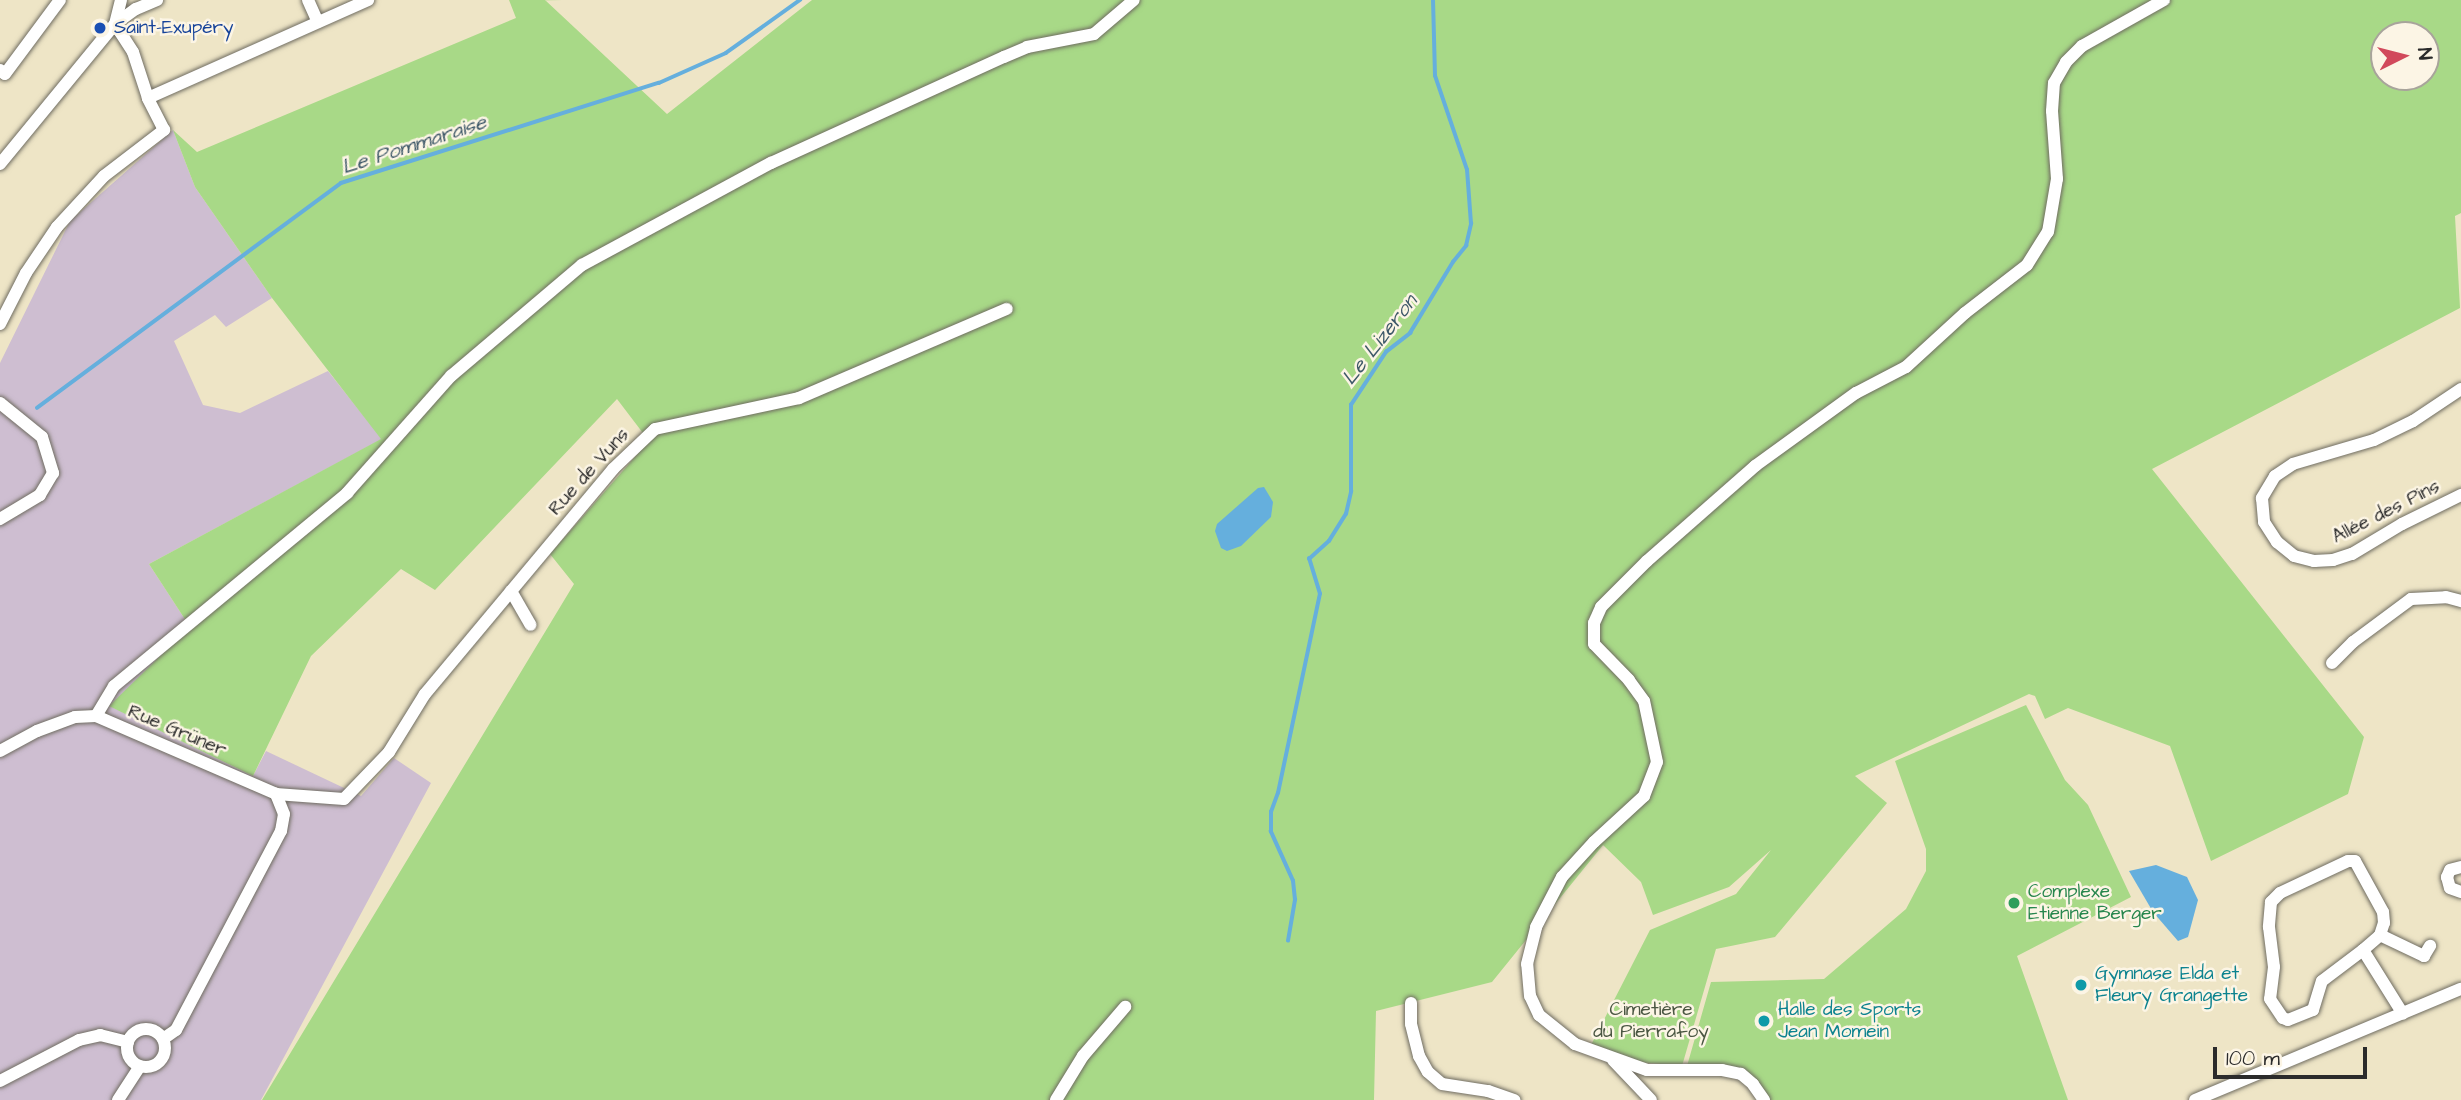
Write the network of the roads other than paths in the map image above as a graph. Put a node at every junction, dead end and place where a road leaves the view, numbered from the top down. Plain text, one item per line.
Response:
1 (60, 0) edge
2 (121, 0) edge
3 (157, 0) edge
4 (308, 0) edge
5 (368, 0) edge
6 (1134, 0) edge
7 (2164, 0) edge
8 (318, 23) junction
9 (115, 24) junction
10 (0, 70) edge
11 (148, 98) junction
12 (4, 150) edge
13 (0, 164) edge
14 (1007, 309) dead end
15 (0, 324) edge
16 (2461, 389) edge
17 (0, 403) edge
18 (2461, 495) edge
19 (0, 519) edge
20 (511, 592) junction
21 (2461, 601) edge
22 (531, 625) dead end
23 (2332, 663) dead end
24 (96, 716) junction
25 (0, 751) edge
26 (276, 794) junction
27 (344, 799) joint
28 (2461, 867) edge
29 (2461, 892) edge
30 (2380, 935) junction
31 (2430, 946) dead end
32 (2362, 950) junction
33 (2461, 989) edge
34 (1411, 1003) dead end
35 (1125, 1007) dead end
36 (2403, 1014) junction
37 (163, 1039) junction
38 (128, 1042) junction
39 (1613, 1060) junction
40 (140, 1066) junction
41 (0, 1081) edge
42 (118, 1100) edge
43 (1056, 1100) edge
44 (1514, 1100) edge
45 (1651, 1100) edge
46 (1764, 1100) edge
47 (2195, 1100) edge

1 - 10 street
2 - 9 street
3 - 9 street
4 - 8 street
5 - 8 street
6 - 24 street
7 - 39 street
8 - 11 street
9 - 11 street
9 - 12 street
11 - 15 street
12 - 13 street
14 - 20 street, Rue de Vuns
16 - 18 street, Allée des Pins
17 - 19 street
20 - 22 street
20 - 27 street, Rue de Vuns
21 - 23 street
24 - 25 street, Rue Grüner
24 - 26 street, Rue Grüner
26 - 27 street, Rue Grüner
26 - 37 street
28 - 29 street
30 - 31 street
30 - 32 street
30 - 32 street
32 - 36 street
33 - 36 street
34 - 44 street
35 - 43 street
36 - 47 street
37 - 38 street
37 - 40 street
38 - 40 street
38 - 41 street
39 - 45 street
39 - 46 street
40 - 42 street

